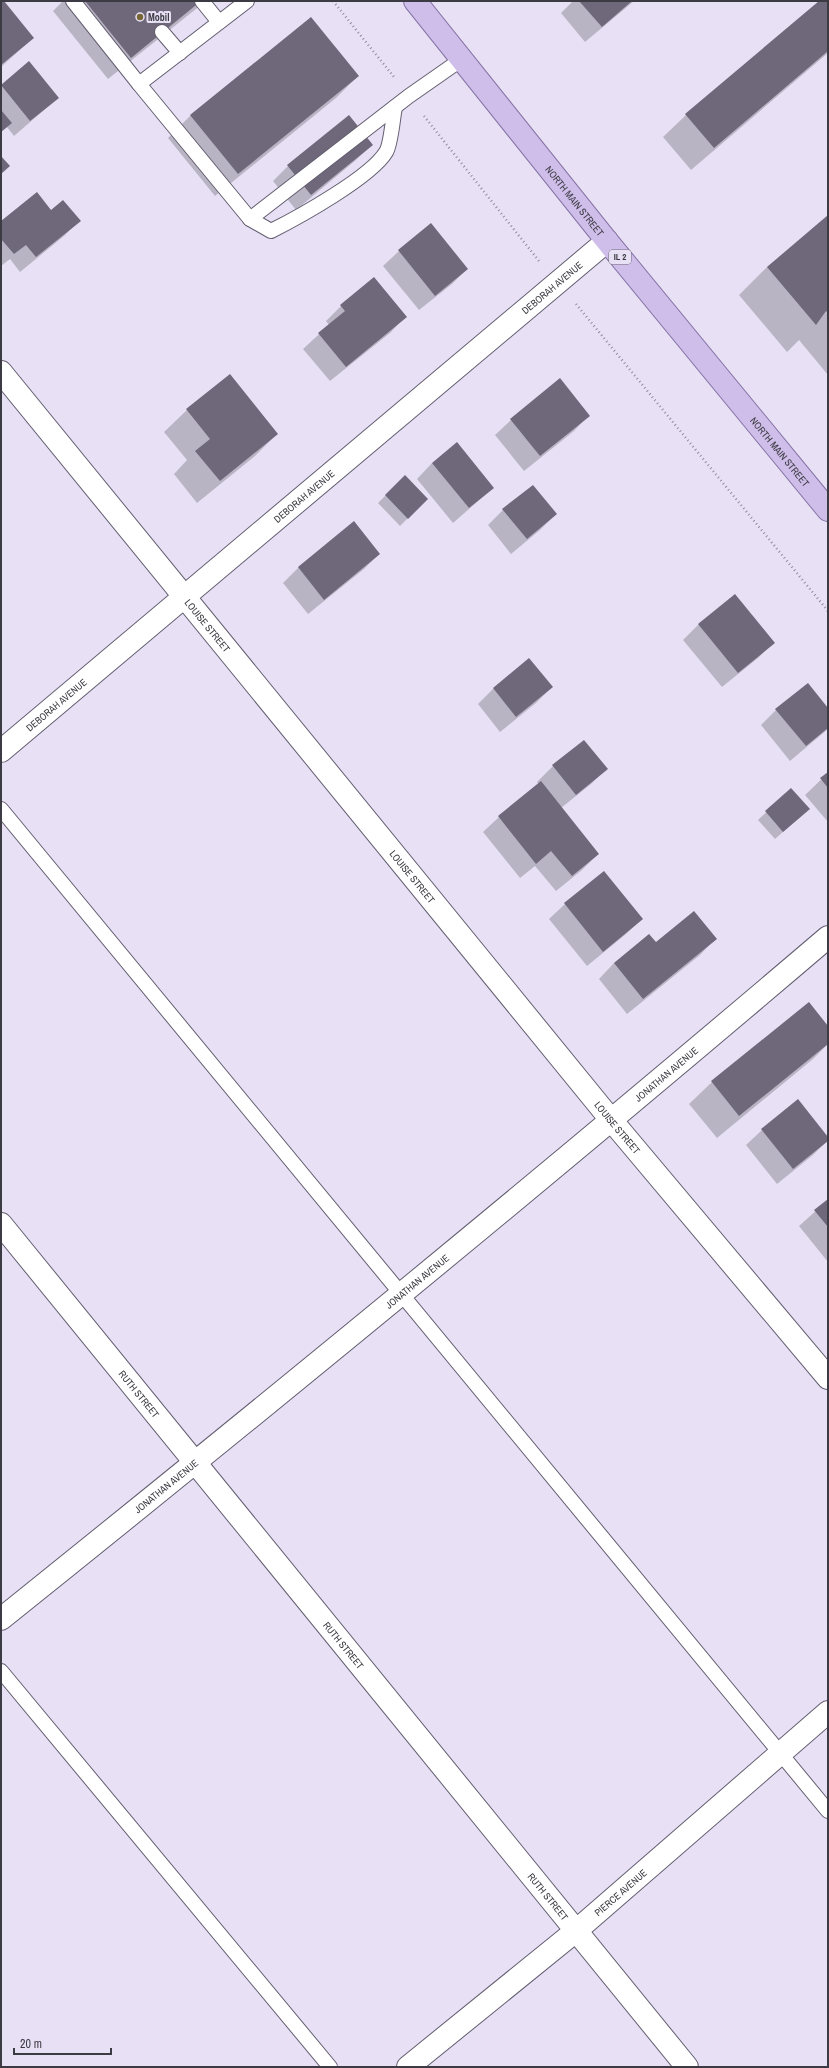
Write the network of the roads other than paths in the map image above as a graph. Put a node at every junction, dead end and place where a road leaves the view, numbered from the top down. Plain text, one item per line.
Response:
1 (73, 1) edge
2 (202, 1) edge
3 (247, 1) edge
4 (415, 1) edge
5 (219, 22) junction
6 (162, 32) dead end
7 (180, 53) junction
8 (462, 59) junction
9 (139, 84) junction
10 (395, 107) junction
11 (250, 219) junction
12 (607, 241) junction
13 (1, 372) edge
14 (828, 510) edge
15 (183, 597) junction
16 (1, 751) edge
17 (1, 809) edge
18 (828, 937) edge
19 (612, 1121) junction
20 (1, 1224) edge
21 (402, 1294) junction
22 (828, 1378) edge
23 (196, 1462) junction
24 (1, 1619) edge
25 (1, 1671) edge
26 (828, 1712) edge
27 (781, 1753) junction
28 (828, 1811) edge
29 (577, 1930) junction
30 (330, 2067) edge
31 (408, 2067) edge
32 (687, 2067) edge

1 - 9 lane
2 - 5 lane
3 - 5 lane
4 - 8 main road, NORTH MAIN STREET / IL 2
5 - 7 lane
6 - 7 lane
7 - 9 lane
8 - 10 lane
8 - 12 main road, NORTH MAIN STREET / IL 2
9 - 11 lane
10 - 11 lane
10 - 11 lane
12 - 14 main road, NORTH MAIN STREET / IL 2
12 - 15 street, DEBORAH AVENUE
13 - 15 street, LOUISE STREET
15 - 16 street, DEBORAH AVENUE
15 - 19 street, LOUISE STREET
17 - 21 lane
18 - 19 street, JONATHAN AVENUE
19 - 21 street, JONATHAN AVENUE
19 - 22 street, LOUISE STREET
20 - 23 street, RUTH STREET
21 - 23 street, JONATHAN AVENUE
21 - 27 lane
23 - 24 street, JONATHAN AVENUE
23 - 29 street, RUTH STREET
25 - 30 lane
26 - 27 street, PIERCE AVENUE
27 - 28 lane
27 - 29 street, PIERCE AVENUE
29 - 31 street, PIERCE AVENUE
29 - 32 street, RUTH STREET

